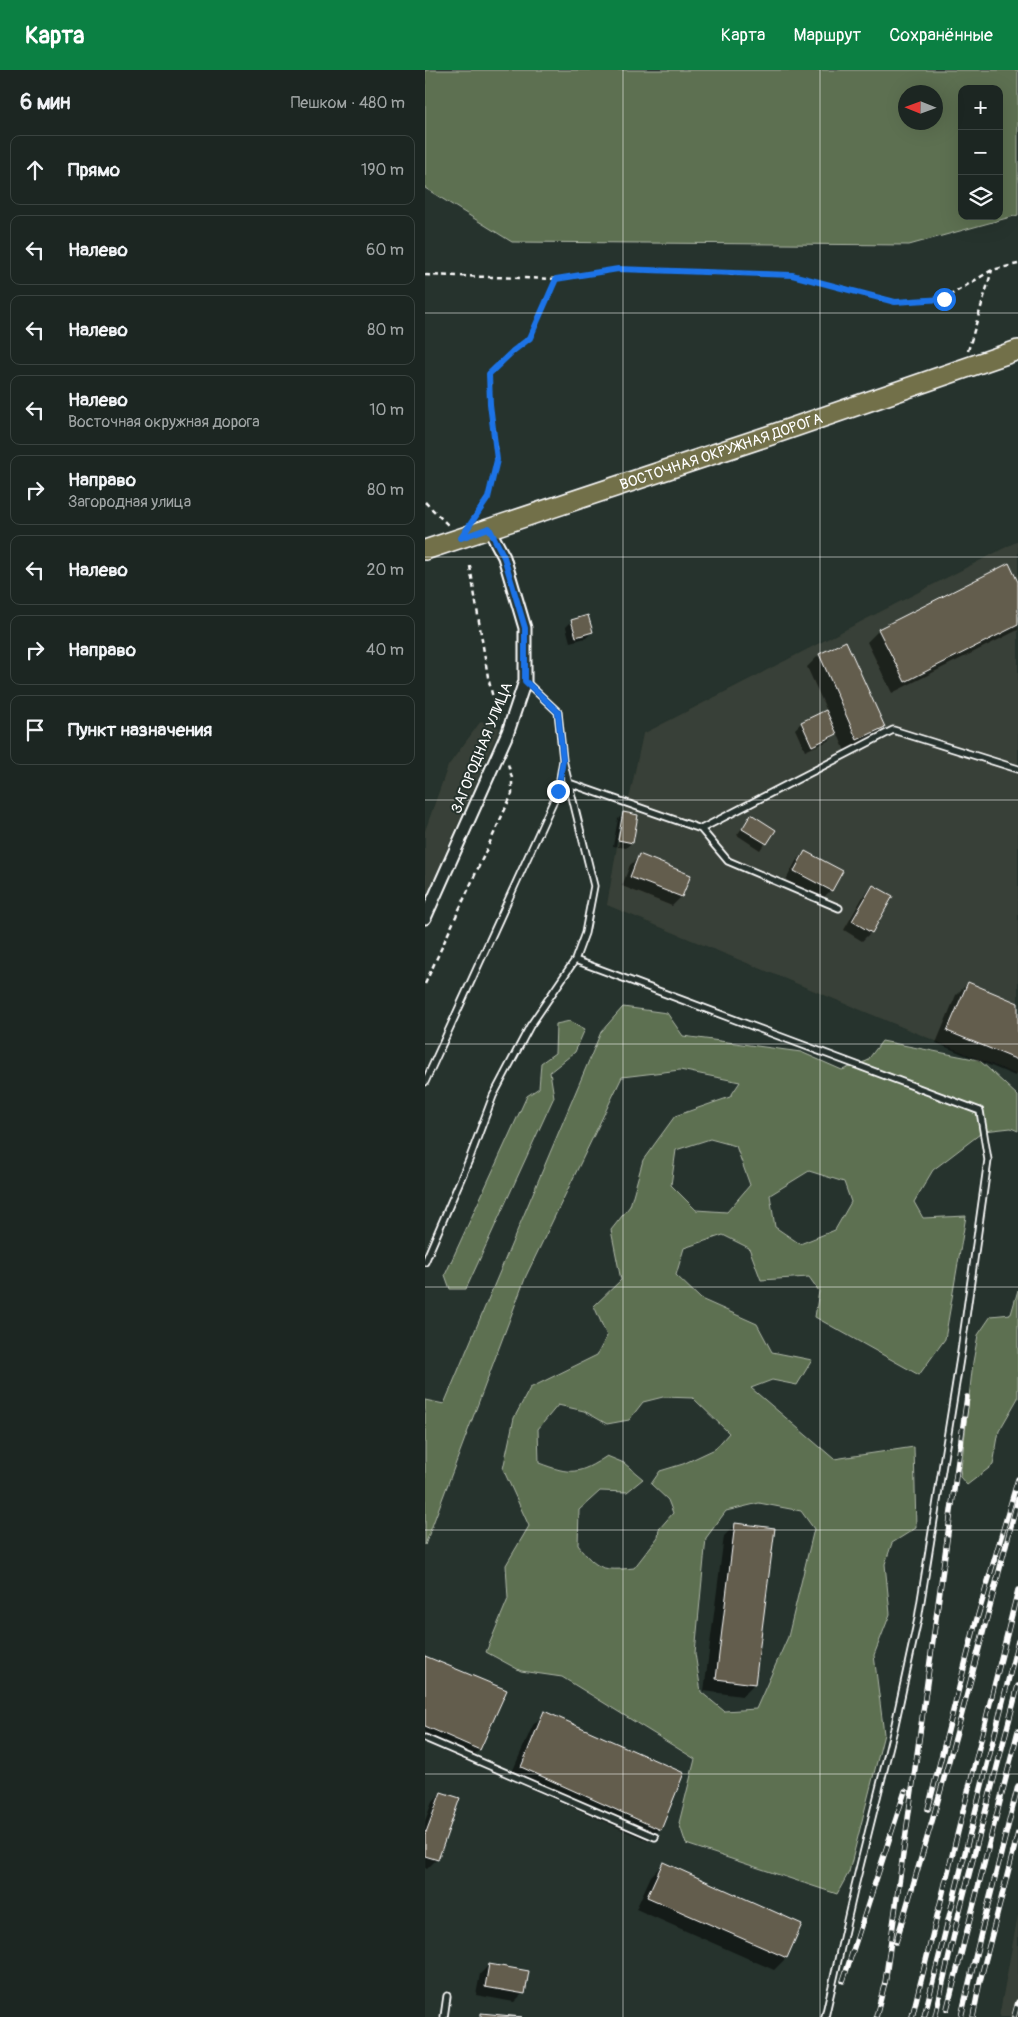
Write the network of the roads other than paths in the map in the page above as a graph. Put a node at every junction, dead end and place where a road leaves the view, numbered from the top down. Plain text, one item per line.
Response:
1 (1018, 350) edge
2 (489, 528) junction
3 (425, 550) edge
4 (525, 681) junction
5 (563, 760) junction
6 (1018, 769) edge
7 (569, 783) junction
8 (701, 830) junction
9 (839, 908) dead end
10 (425, 918) edge
11 (575, 960) junction
12 (425, 1082) edge
13 (425, 1262) edge
14 (425, 1738) edge
15 (655, 1837) dead end
16 (447, 1996) dead end
17 (444, 2017) edge
18 (825, 2017) edge

1 - 2 main road, ВОСТОЧНАЯ ОКРУЖНАЯ ДОРОГА
2 - 3 main road, ВОСТОЧНАЯ ОКРУЖНАЯ ДОРОГА
2 - 4 street, ЗАГОРОДНАЯ УЛИЦА
4 - 5 lane
4 - 10 street, ЗАГОРОДНАЯ УЛИЦА
5 - 7 lane
5 - 12 lane
6 - 8 lane
7 - 8 lane
7 - 11 lane
8 - 9 lane
11 - 13 lane
11 - 18 lane
14 - 15 lane
16 - 17 lane

